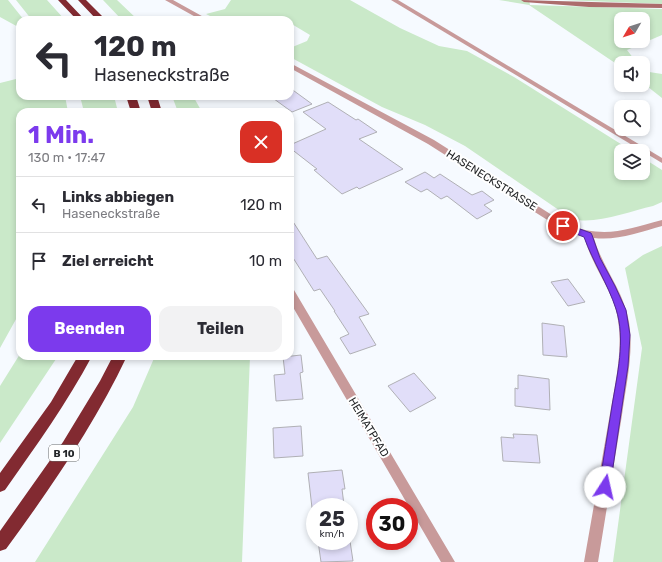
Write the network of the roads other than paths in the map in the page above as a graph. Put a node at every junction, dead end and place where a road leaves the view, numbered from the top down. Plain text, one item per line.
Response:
1 (62, 0) edge
2 (82, 0) edge
3 (168, 0) edge
4 (394, 0) edge
5 (524, 0) edge
6 (662, 6) edge
7 (77, 16) edge
8 (98, 16) edge
9 (198, 16) edge
10 (294, 67) edge
11 (662, 161) edge
12 (662, 223) edge
13 (588, 235) junction
14 (294, 300) edge
15 (83, 360) edge
16 (118, 360) edge
17 (0, 485) edge
18 (0, 544) edge
19 (448, 562) edge
20 (591, 562) edge

1 - 7 highway
2 - 8 highway
3 - 9 street
4 - 11 lane
5 - 6 street
10 - 13 street, HASENECKSTRASSE
12 - 13 street, HASENECKSTRASSE
13 - 20 street
14 - 19 street, HEIMATPFAD
15 - 17 highway, B 10
16 - 18 highway, B 10

